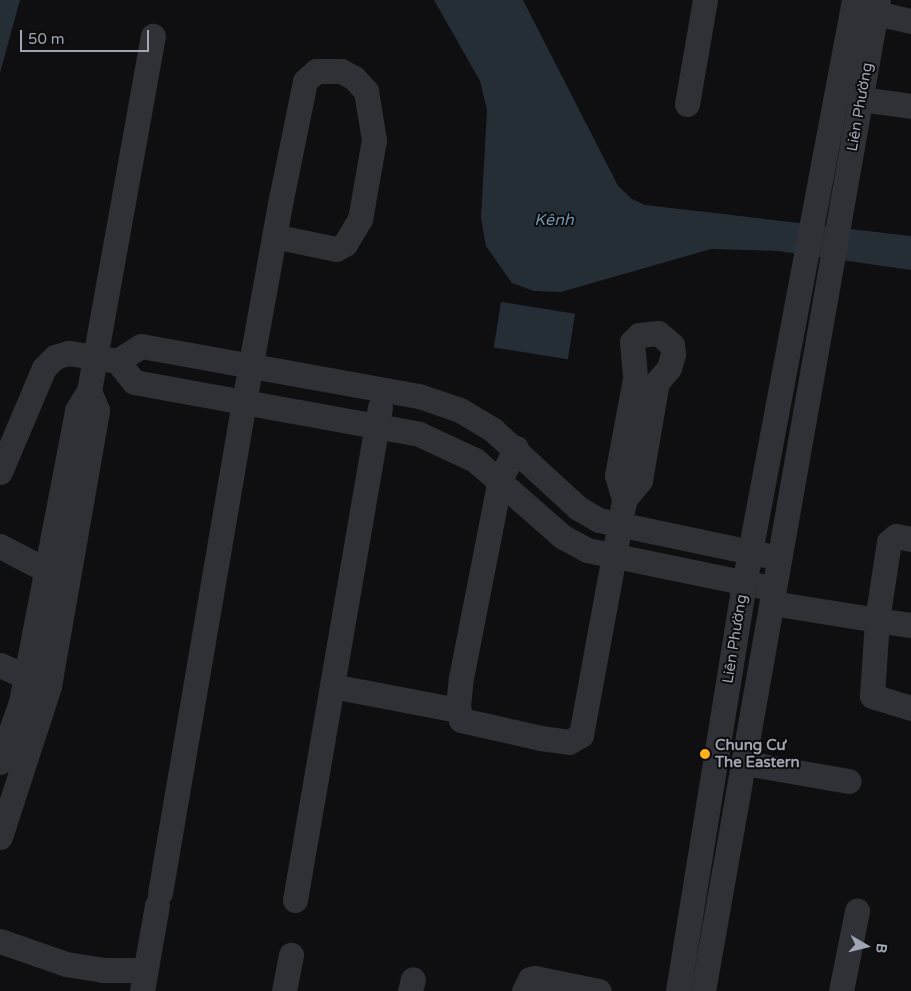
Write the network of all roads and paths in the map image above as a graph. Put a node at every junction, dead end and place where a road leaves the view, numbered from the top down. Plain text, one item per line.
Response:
1 (706, 0) edge
2 (854, 0) edge
3 (877, 6) edge
4 (911, 20) edge
5 (153, 36) dead end
6 (861, 99) junction
7 (687, 104) dead end
8 (911, 106) edge
9 (274, 236) junction
10 (106, 359) junction
11 (252, 365) junction
12 (384, 388) junction
13 (89, 391) junction
14 (244, 402) junction
15 (377, 424) junction
16 (516, 448) junction
17 (0, 472) edge
18 (500, 479) junction
19 (624, 500) junction
20 (619, 526) junction
21 (911, 539) edge
22 (0, 546) edge
23 (750, 552) junction
24 (779, 557) junction
25 (614, 558) junction
26 (46, 570) junction
27 (744, 584) junction
28 (773, 596) junction
29 (877, 620) junction
30 (911, 625) edge
31 (0, 665) edge
32 (26, 678) junction
33 (49, 686) junction
34 (332, 686) junction
35 (911, 708) edge
36 (458, 710) junction
37 (0, 762) edge
38 (745, 762) junction
39 (848, 781) dead end
40 (0, 838) edge
41 (295, 900) dead end
42 (857, 911) dead end
43 (0, 941) edge
44 (291, 955) dead end
45 (144, 981) edge
46 (284, 991) edge
47 (524, 991) edge
48 (599, 991) edge
49 (678, 991) edge
50 (703, 991) edge
51 (841, 991) edge

1 - 7 street
2 - 23 street, Liên Phường
3 - 4 street
3 - 6 street, Liên Phường
5 - 10 street
6 - 8 street
6 - 24 street, Liên Phường
9 - 9 street
9 - 11 street
10 - 11 street
10 - 13 street
10 - 14 street
10 - 17 street
11 - 12 street
11 - 14 street
12 - 15 street
12 - 16 street
13 - 26 street
13 - 33 street
14 - 15 street
14 - 45 street
15 - 18 street
15 - 34 street
16 - 18 street
16 - 20 street
18 - 25 street
18 - 36 street
19 - 19 street
19 - 20 street
20 - 23 street
20 - 25 street
21 - 29 street
22 - 26 street
23 - 24 street
23 - 27 street, Liên Phường
24 - 28 street, Liên Phường
25 - 27 street
25 - 36 street
26 - 32 street
27 - 28 street
27 - 49 street, Liên Phường
28 - 29 street
28 - 38 street, Liên Phường
29 - 30 street
29 - 35 street
31 - 32 street
32 - 33 street
32 - 37 street
33 - 40 street
34 - 36 street
34 - 41 street
38 - 39 street
38 - 50 street, Liên Phường
42 - 51 street
43 - 45 street
44 - 46 street
47 - 48 street

